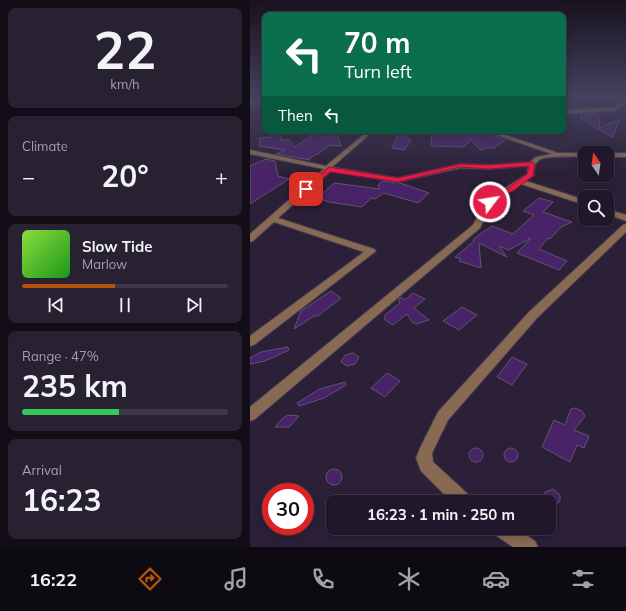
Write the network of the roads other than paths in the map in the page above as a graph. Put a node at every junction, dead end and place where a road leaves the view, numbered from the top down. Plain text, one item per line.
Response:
1 (367, 134) edge
2 (497, 134) edge
3 (252, 154) edge
4 (559, 155) junction
5 (578, 155) edge
6 (614, 155) edge
7 (626, 155) edge
8 (532, 164) junction
9 (328, 168) junction
10 (521, 182) junction
11 (578, 200) edge
12 (614, 214) edge
13 (626, 218) edge
14 (272, 219) junction
15 (626, 227) edge
16 (250, 239) edge
17 (250, 342) edge
18 (250, 415) edge
19 (457, 495) edge
20 (511, 535) edge
21 (529, 547) edge

1 - 9 street
2 - 4 street
3 - 9 street
4 - 5 street
4 - 8 street
6 - 7 street
8 - 9 street
8 - 10 street
9 - 14 street
10 - 11 street
10 - 18 street
12 - 13 street
14 - 16 street
14 - 17 street
15 - 19 street
20 - 21 street

